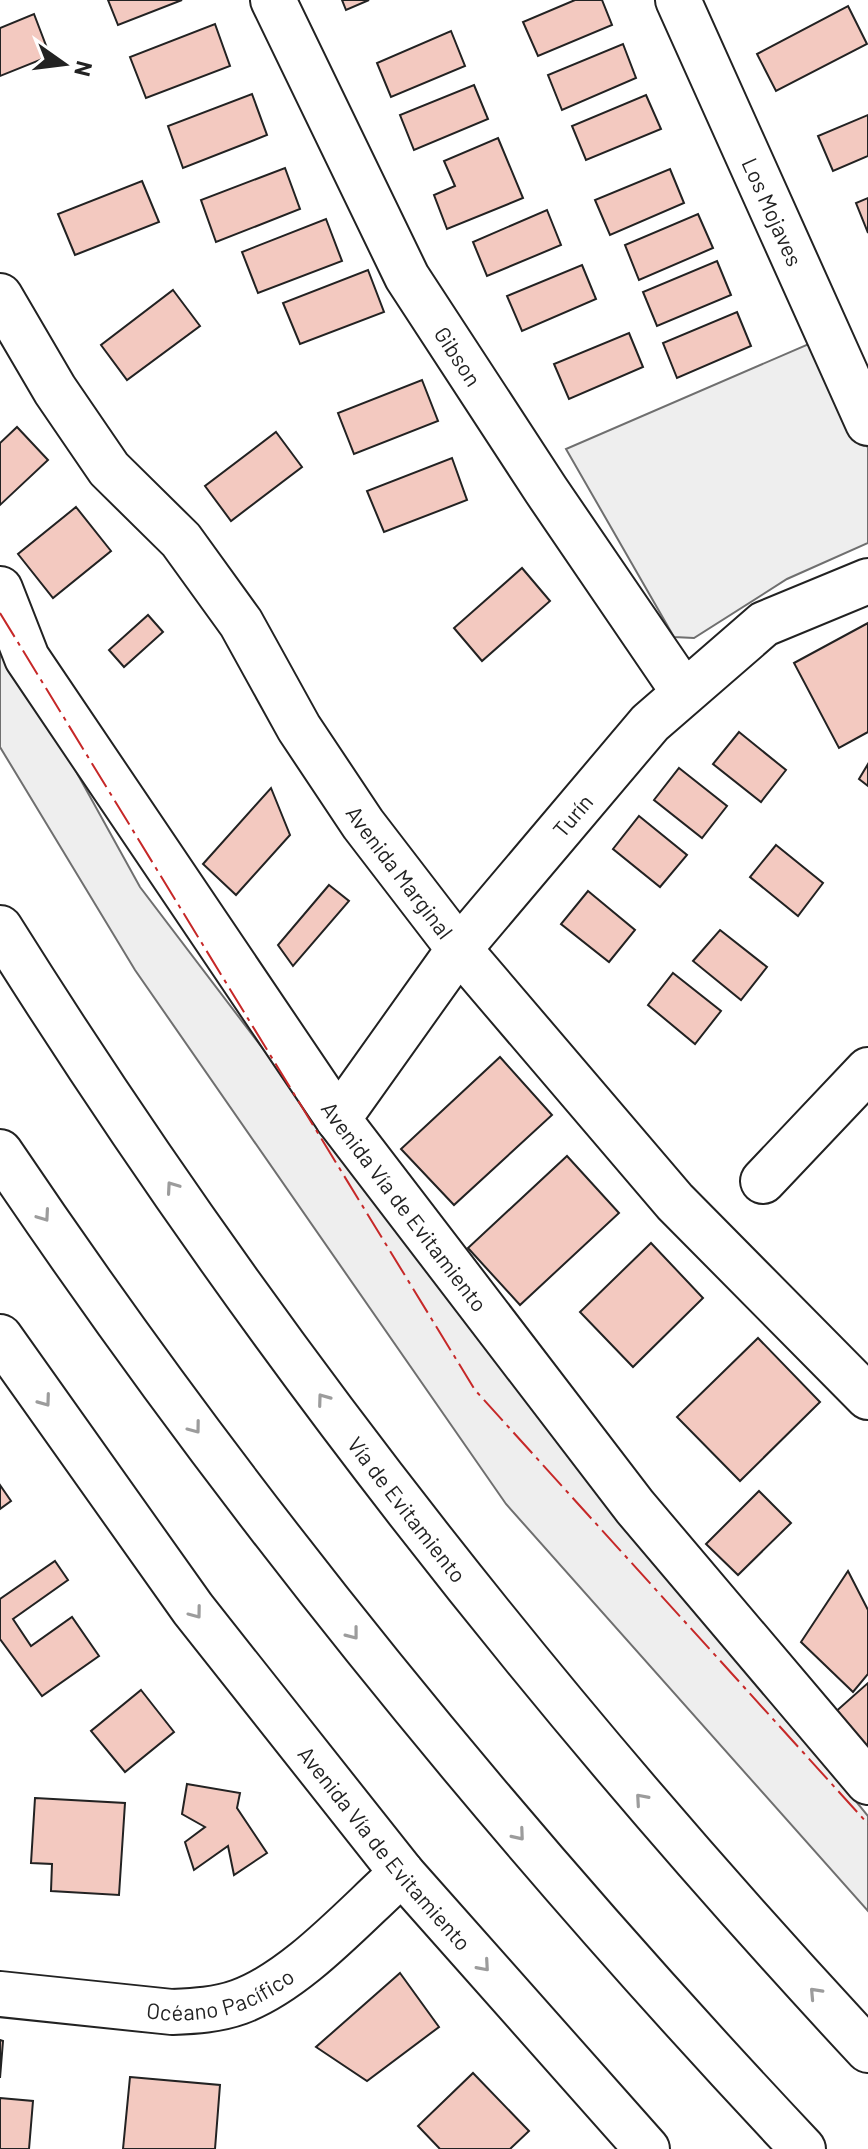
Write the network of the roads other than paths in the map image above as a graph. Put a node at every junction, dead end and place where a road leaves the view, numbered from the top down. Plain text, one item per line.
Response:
1 (273, 0) edge
2 (678, 0) edge
3 (0, 296) edge
4 (868, 423) edge
5 (868, 581) edge
6 (0, 589) edge
7 (683, 691) junction
8 (0, 928) edge
9 (459, 949) junction
10 (868, 1070) edge
11 (338, 1119) junction
12 (0, 1152) edge
13 (763, 1181) dead end
14 (2, 1346) edge
15 (868, 1397) edge
16 (868, 1782) edge
17 (402, 1873) junction
18 (0, 1994) edge
19 (868, 2050) edge
20 (647, 2149) edge
21 (803, 2149) edge

1 - 7 main road, Gibson
2 - 4 main road, Los Mojaves
3 - 9 main road, Avenida Marginal
5 - 7 main road, Turín
6 - 11 main road, Avenida Vía de Evitamiento
7 - 9 main road, Turín
19 -> 8 main road, Vía de Evitamiento
9 - 11 main road, Turín
9 - 15 main road, Avenida Marginal
10 - 13 main road
11 - 16 main road, Avenida Vía de Evitamiento
12 -> 21 main road
14 -> 17 main road, Avenida Vía de Evitamiento
17 - 18 main road, Océano Pacífico
17 -> 20 main road, Avenida Vía de Evitamiento

